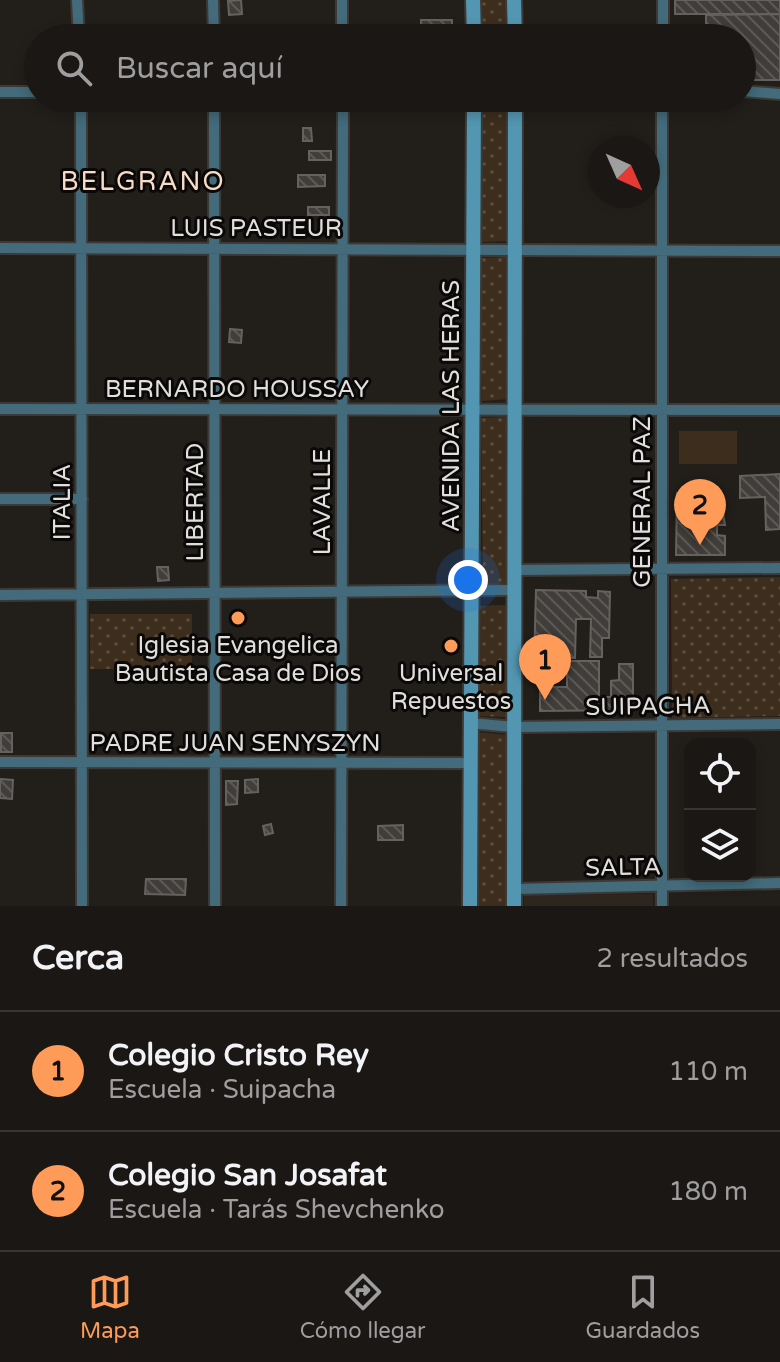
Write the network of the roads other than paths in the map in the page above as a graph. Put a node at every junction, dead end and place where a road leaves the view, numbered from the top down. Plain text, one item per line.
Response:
1 (77, 0) edge
2 (213, 0) edge
3 (342, 0) edge
4 (473, 0) edge
5 (514, 0) edge
6 (663, 0) edge
7 (78, 24) edge
8 (214, 24) edge
9 (342, 24) edge
10 (474, 24) edge
11 (515, 24) edge
12 (663, 24) edge
13 (0, 92) edge
14 (24, 92) edge
15 (756, 92) edge
16 (780, 94) edge
17 (81, 112) edge
18 (214, 112) edge
19 (343, 112) edge
20 (474, 112) edge
21 (515, 112) edge
22 (662, 112) edge
23 (0, 248) edge
24 (82, 248) junction
25 (342, 248) junction
26 (214, 249) junction
27 (472, 249) junction
28 (512, 249) junction
29 (660, 249) junction
30 (780, 251) edge
31 (0, 409) edge
32 (82, 409) junction
33 (214, 409) junction
34 (342, 409) junction
35 (512, 409) junction
36 (662, 410) junction
37 (780, 410) edge
38 (475, 411) junction
39 (0, 499) edge
40 (82, 499) junction
41 (662, 568) junction
42 (780, 568) edge
43 (514, 570) junction
44 (513, 590) junction
45 (472, 591) junction
46 (342, 592) junction
47 (82, 594) junction
48 (215, 594) junction
49 (0, 595) edge
50 (469, 723) junction
51 (780, 724) edge
52 (662, 726) junction
53 (514, 727) junction
54 (0, 762) edge
55 (82, 763) junction
56 (215, 763) junction
57 (341, 763) junction
58 (469, 763) junction
59 (780, 883) edge
60 (662, 886) junction
61 (514, 889) junction
62 (82, 906) edge
63 (215, 906) edge
64 (341, 906) edge
65 (470, 906) edge
66 (514, 906) edge
67 (662, 906) edge

1 - 7 street
2 - 8 street
3 - 9 street
4 - 10 main road
5 - 11 main road
6 - 12 street
13 - 14 street
15 - 16 street
17 - 24 street, ITALIA
18 - 26 street, LIBERTAD
19 - 25 street, LAVALLE
20 - 27 main road, AVENIDA LAS HERAS
21 - 28 main road
22 - 29 street, GENERAL PAZ
23 - 24 street, LUIS PASTEUR
24 - 26 street, LUIS PASTEUR
24 - 32 street, ITALIA
25 - 26 street, LUIS PASTEUR
25 - 27 street, LUIS PASTEUR
25 - 34 street, LAVALLE
26 - 33 street, LIBERTAD
27 - 28 street, LUIS PASTEUR
27 - 38 main road, AVENIDA LAS HERAS
28 - 29 street, LUIS PASTEUR
28 - 35 main road
29 - 30 street, LUIS PASTEUR
29 - 36 street, GENERAL PAZ
31 - 32 street, BERNARDO HOUSSAY
32 - 33 street, BERNARDO HOUSSAY
32 - 40 street, ITALIA
33 - 34 street, BERNARDO HOUSSAY
33 - 48 street, LIBERTAD
34 - 38 street, BERNARDO HOUSSAY
34 - 46 street, LAVALLE
35 - 36 street, BERNARDO HOUSSAY
35 - 38 street, BERNARDO HOUSSAY
35 - 43 main road
36 - 37 street, BERNARDO HOUSSAY
36 - 41 street, GENERAL PAZ
38 - 45 main road, AVENIDA LAS HERAS
39 - 40 street
40 - 47 street, ITALIA
41 - 42 street
41 - 43 street
41 - 52 street, GENERAL PAZ
43 - 44 main road
44 - 45 street
44 - 53 main road
45 - 46 street
45 - 50 main road, AVENIDA LAS HERAS
46 - 48 street
46 - 57 street, LAVALLE
47 - 48 street
47 - 49 street
47 - 55 street, ITALIA
48 - 56 street, LIBERTAD
50 - 53 street, SUIPACHA
50 - 58 main road, AVENIDA LAS HERAS
51 - 52 street, SUIPACHA
52 - 53 street, SUIPACHA
52 - 60 street, GENERAL PAZ
53 - 61 main road
54 - 55 street, PADRE JUAN SENYSZYN
55 - 56 street, PADRE JUAN SENYSZYN
55 - 62 street, ITALIA
56 - 57 street, PADRE JUAN SENYSZYN
56 - 63 street, LIBERTAD
57 - 58 street, PADRE JUAN SENYSZYN
57 - 64 street, LAVALLE
58 - 65 main road, AVENIDA LAS HERAS
59 - 60 street, SALTA
60 - 61 street, SALTA
60 - 67 street, GENERAL PAZ
61 - 66 main road

